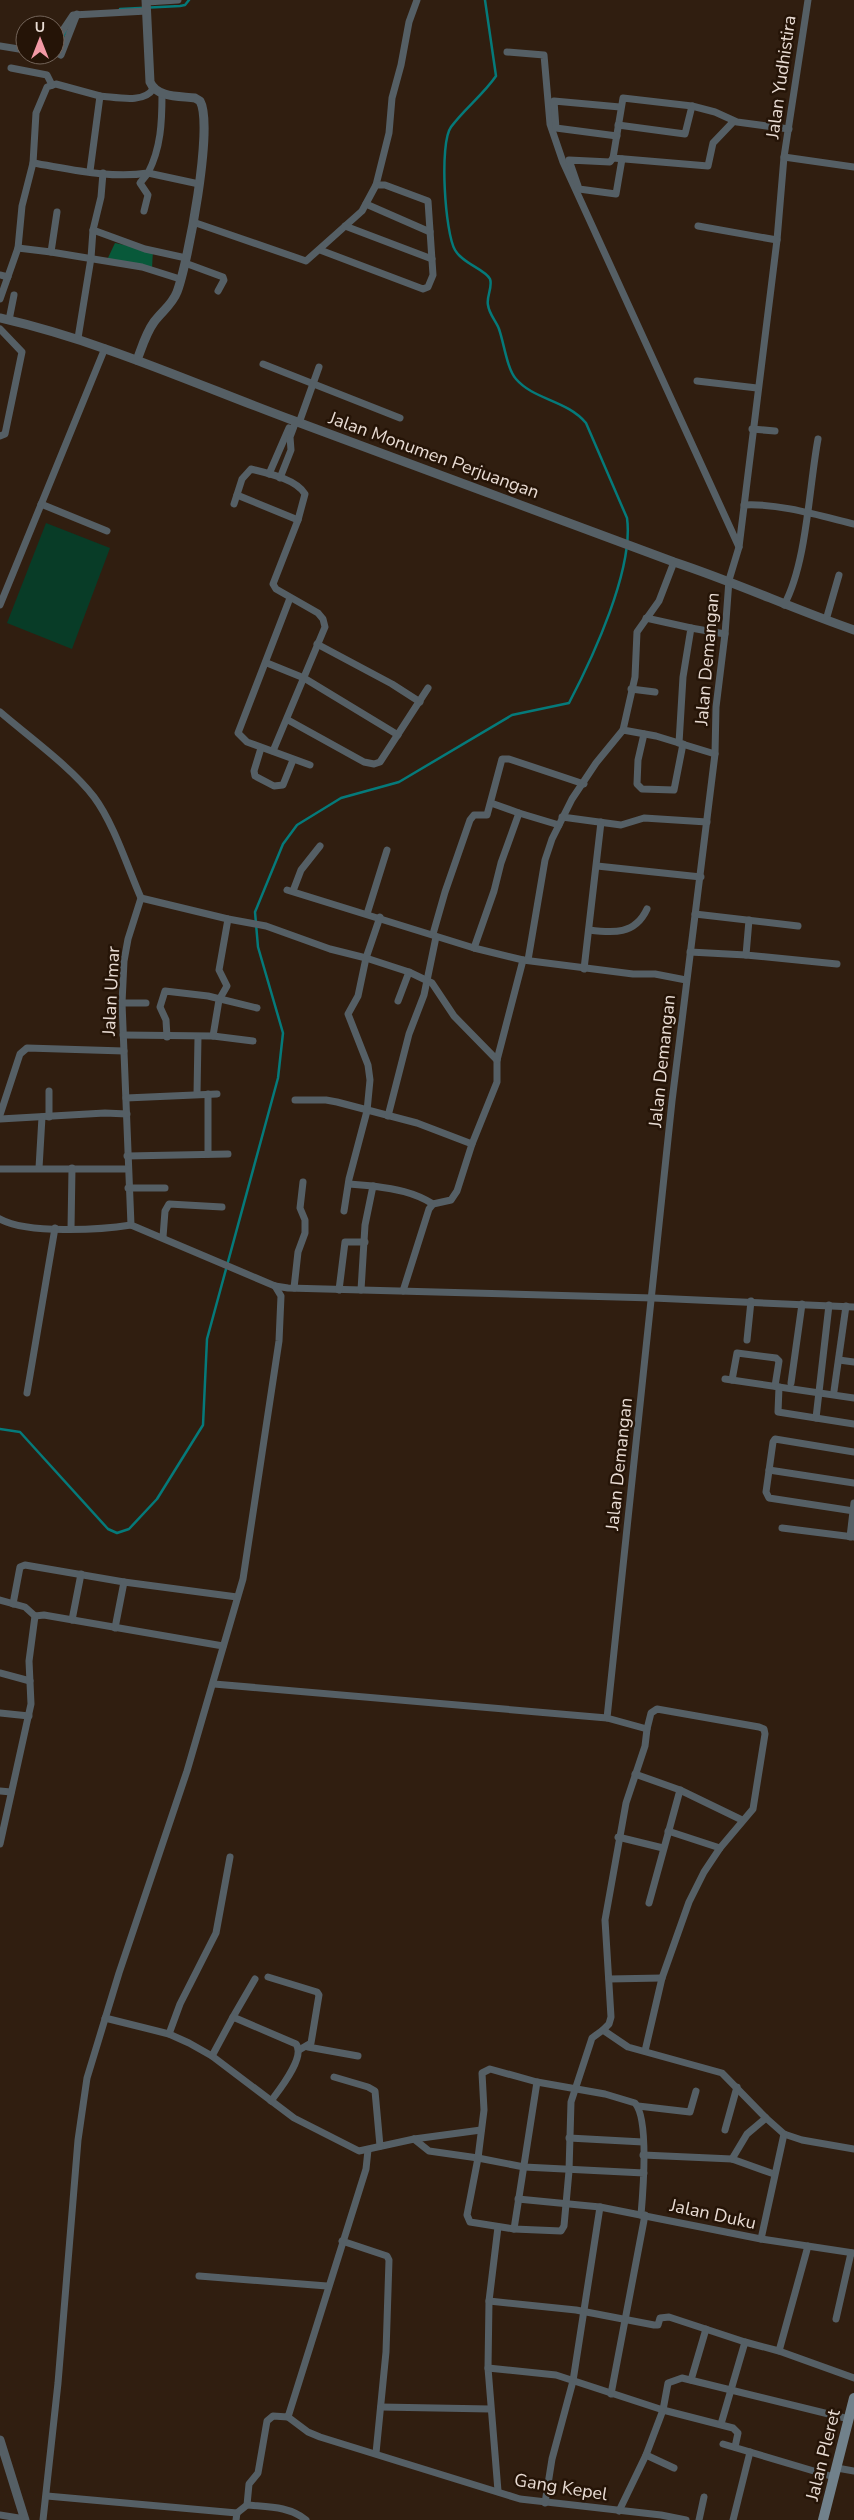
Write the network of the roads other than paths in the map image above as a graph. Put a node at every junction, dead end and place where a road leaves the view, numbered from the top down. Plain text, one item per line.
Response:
1 (178, 0) edge
2 (417, 0) edge
3 (808, 0) edge
4 (147, 5) edge
5 (77, 14) junction
6 (65, 26) edge
7 (65, 45) edge
8 (0, 46) edge
9 (15, 48) edge
10 (507, 52) dead end
11 (11, 68) dead end
12 (52, 85) junction
13 (153, 89) junction
14 (162, 94) junction
15 (100, 96) junction
16 (692, 106) junction
17 (620, 107) junction
18 (734, 121) junction
19 (618, 125) junction
20 (789, 129) junction
21 (617, 136) junction
22 (784, 157) junction
23 (613, 158) junction
24 (622, 159) junction
25 (33, 164) junction
26 (854, 167) edge
27 (90, 171) junction
28 (103, 173) junction
29 (148, 173) junction
30 (199, 184) junction
31 (376, 186) junction
32 (366, 204) junction
33 (144, 211) dead end
34 (57, 212) dead end
35 (193, 222) junction
36 (345, 226) junction
37 (698, 226) dead end
38 (93, 230) junction
39 (430, 232) junction
40 (777, 240) junction
41 (18, 248) junction
42 (320, 250) junction
43 (52, 252) junction
44 (91, 258) junction
45 (432, 259) junction
46 (186, 261) junction
47 (4, 276) edge
48 (180, 279) junction
49 (218, 291) dead end
50 (14, 296) dead end
51 (0, 299) edge
52 (4, 319) edge
53 (0, 329) edge
54 (78, 338) junction
55 (105, 348) junction
56 (138, 360) junction
57 (263, 364) dead end
58 (319, 367) dead end
59 (696, 381) dead end
60 (313, 384) junction
61 (757, 388) junction
62 (400, 418) dead end
63 (296, 421) junction
64 (752, 428) junction
65 (775, 431) dead end
66 (0, 436) edge
67 (818, 439) dead end
68 (269, 474) junction
69 (280, 478) junction
70 (237, 495) junction
71 (40, 504) junction
72 (234, 504) dead end
73 (744, 505) junction
74 (808, 513) junction
75 (298, 520) junction
76 (854, 524) edge
77 (107, 531) dead end
78 (740, 551) junction
79 (674, 562) junction
80 (839, 575) dead end
81 (729, 580) junction
82 (290, 598) junction
83 (784, 604) junction
84 (0, 605) edge
85 (646, 618) junction
86 (826, 620) junction
87 (691, 628) junction
88 (854, 630) edge
89 (725, 634) junction
90 (317, 644) junction
91 (266, 663) junction
92 (304, 678) junction
93 (428, 688) dead end
94 (631, 689) junction
95 (655, 692) dead end
96 (420, 702) junction
97 (0, 712) edge
98 (288, 720) junction
99 (623, 730) junction
100 (644, 734) junction
101 (398, 735) junction
102 (681, 743) junction
103 (261, 748) junction
104 (274, 751) junction
105 (715, 754) junction
106 (293, 760) junction
107 (310, 765) dead end
108 (584, 784) junction
109 (491, 803) junction
110 (519, 813) junction
111 (562, 817) junction
112 (601, 822) junction
113 (707, 822) junction
114 (559, 825) junction
115 (320, 846) dead end
116 (387, 850) dead end
117 (596, 866) junction
118 (700, 877) junction
119 (141, 898) junction
120 (647, 909) dead end
121 (366, 914) junction
122 (695, 914) junction
123 (380, 917) junction
124 (228, 919) junction
125 (749, 920) junction
126 (798, 926) dead end
127 (589, 930) junction
128 (435, 936) junction
129 (474, 948) junction
130 (690, 952) junction
131 (746, 955) junction
132 (366, 958) junction
133 (525, 960) junction
134 (837, 964) dead end
135 (584, 969) junction
136 (409, 972) junction
137 (427, 980) junction
138 (686, 980) junction
139 (219, 1000) junction
140 (398, 1001) dead end
141 (122, 1003) junction
142 (146, 1003) dead end
143 (257, 1008) dead end
144 (123, 1035) junction
145 (213, 1036) junction
146 (167, 1037) junction
147 (198, 1037) junction
148 (253, 1041) dead end
149 (124, 1051) junction
150 (497, 1060) junction
151 (49, 1092) dead end
152 (197, 1094) junction
153 (208, 1094) junction
154 (217, 1094) dead end
155 (126, 1098) junction
156 (294, 1100) dead end
157 (367, 1110) junction
158 (0, 1114) edge
159 (127, 1114) junction
160 (388, 1116) junction
161 (46, 1117) junction
162 (0, 1119) edge
163 (472, 1144) junction
164 (208, 1154) junction
165 (228, 1154) dead end
166 (127, 1156) junction
167 (39, 1168) junction
168 (72, 1168) junction
169 (0, 1169) edge
170 (127, 1169) junction
171 (303, 1182) dead end
172 (348, 1184) junction
173 (373, 1186) junction
174 (128, 1188) junction
175 (165, 1188) dead end
176 (433, 1204) junction
177 (222, 1207) dead end
178 (344, 1210) dead end
179 (0, 1219) edge
180 (131, 1225) junction
181 (55, 1228) junction
182 (71, 1229) junction
183 (163, 1237) junction
184 (365, 1242) junction
185 (275, 1286) junction
186 (291, 1288) junction
187 (339, 1290) junction
188 (361, 1290) junction
189 (403, 1291) junction
190 (281, 1296) junction
191 (653, 1298) junction
192 (751, 1301) junction
193 (802, 1304) junction
194 (829, 1305) junction
195 (849, 1308) edge
196 (854, 1312) edge
197 (747, 1340) dead end
198 (839, 1360) junction
199 (854, 1362) edge
200 (790, 1383) dead end
201 (777, 1387) junction
202 (834, 1391) dead end
203 (819, 1393) junction
204 (27, 1394) dead end
205 (854, 1398) edge
206 (816, 1418) junction
207 (854, 1424) edge
208 (854, 1452) edge
209 (769, 1470) junction
210 (854, 1483) edge
211 (854, 1508) edge
212 (782, 1528) dead end
213 (852, 1537) edge
214 (81, 1574) junction
215 (124, 1582) junction
216 (237, 1598) junction
217 (0, 1600) edge
218 (12, 1604) junction
219 (35, 1616) junction
220 (72, 1620) junction
221 (115, 1628) junction
222 (223, 1646) junction
223 (0, 1673) edge
224 (30, 1681) junction
225 (214, 1684) junction
226 (0, 1713) edge
227 (29, 1716) junction
228 (607, 1718) junction
229 (647, 1728) junction
230 (635, 1774) junction
231 (680, 1790) junction
232 (0, 1792) edge
233 (11, 1792) junction
234 (742, 1820) junction
235 (668, 1830) junction
236 (618, 1837) junction
237 (0, 1844) edge
238 (663, 1848) junction
239 (720, 1848) junction
240 (230, 1857) dead end
241 (649, 1903) dead end
242 (268, 1976) dead end
243 (662, 1978) junction
244 (609, 1979) junction
245 (254, 1980) dead end
246 (234, 2017) junction
247 (105, 2018) junction
248 (603, 2030) junction
249 (169, 2034) junction
250 (308, 2047) junction
251 (299, 2050) junction
252 (645, 2051) junction
253 (212, 2056) junction
254 (358, 2056) dead end
255 (334, 2077) dead end
256 (537, 2082) junction
257 (737, 2087) junction
258 (575, 2088) junction
259 (696, 2091) dead end
260 (271, 2102) junction
261 (638, 2106) junction
262 (766, 2118) junction
263 (481, 2130) junction
264 (725, 2130) dead end
265 (784, 2134) junction
266 (570, 2138) junction
267 (414, 2139) junction
268 (642, 2142) junction
269 (380, 2146) junction
270 (854, 2149) edge
271 (368, 2150) junction
272 (643, 2155) junction
273 (478, 2158) junction
274 (732, 2159) junction
275 (524, 2167) junction
276 (570, 2171) junction
277 (644, 2173) junction
278 (774, 2174) junction
279 (518, 2199) junction
280 (567, 2204) junction
281 (600, 2207) junction
282 (643, 2215) junction
283 (498, 2227) junction
284 (514, 2229) junction
285 (761, 2239) junction
286 (342, 2241) junction
287 (808, 2246) junction
288 (853, 2253) edge
289 (199, 2276) dead end
290 (328, 2286) junction
291 (489, 2301) junction
292 (584, 2311) junction
293 (836, 2319) dead end
294 (626, 2320) junction
295 (706, 2329) junction
296 (746, 2342) junction
297 (778, 2350) junction
298 (488, 2368) junction
299 (854, 2378) edge
300 (692, 2380) junction
301 (573, 2381) junction
302 (731, 2390) junction
303 (611, 2394) junction
304 (854, 2398) edge
305 (381, 2407) junction
306 (490, 2409) junction
307 (663, 2410) junction
308 (288, 2417) junction
309 (849, 2419) junction
310 (721, 2424) junction
311 (0, 2440) edge
312 (723, 2444) dead end
313 (735, 2447) junction
314 (750, 2452) junction
315 (376, 2453) junction
316 (646, 2455) junction
317 (674, 2468) dead end
318 (854, 2470) edge
319 (835, 2472) junction
320 (498, 2491) junction
321 (47, 2496) junction
322 (704, 2497) dead end
323 (545, 2503) junction
324 (247, 2505) junction
325 (619, 2511) junction
326 (0, 2516) edge
327 (236, 2517) edge
328 (25, 2519) edge
329 (43, 2520) edge
330 (306, 2520) edge
331 (686, 2520) edge
332 (699, 2520) edge
333 (733, 2520) edge
334 (824, 2520) edge

1 - 4 street
2 - 31 street
3 - 20 street, Jalan Yudhistira
4 - 5 street
4 - 13 street
5 - 6 street
5 - 7 street
8 - 9 street
10 - 78 street
11 - 12 street
12 - 15 street
12 - 25 street
13 - 14 street
13 - 15 street
14 - 29 street
14 - 30 street
15 - 27 street
16 - 17 street
16 - 18 street
16 - 19 street
17 - 19 street
17 - 21 street
18 - 20 street
18 - 24 street
19 - 21 street
20 - 22 street, Jalan Yudhistira
21 - 23 street
22 - 26 street
22 - 40 street, Jalan Yudhistira
23 - 24 street
23 - 24 street
25 - 27 street
25 - 41 street
27 - 28 street
28 - 29 street
28 - 38 street
29 - 30 street
29 - 33 street
30 - 35 street
31 - 32 street
31 - 39 street
32 - 36 street
32 - 39 street
34 - 43 street
35 - 42 street
35 - 46 street
36 - 42 street
36 - 45 street
37 - 40 street
38 - 44 street
38 - 46 street
39 - 45 street
40 - 61 street, Jalan Yudhistira
41 - 43 street
41 - 47 street
42 - 45 street
43 - 44 street
44 - 48 street
44 - 54 street
46 - 48 street
46 - 49 street
47 - 51 street
48 - 56 street
50 - 52 street
52 - 54 street, Jalan Monumen Perjuangan
53 - 66 street
54 - 55 street, Jalan Monumen Perjuangan
55 - 56 street, Jalan Monumen Perjuangan
55 - 71 street
56 - 63 street, Jalan Monumen Perjuangan
57 - 60 street
58 - 60 street
59 - 61 street
60 - 62 street
60 - 63 street
61 - 64 street, Jalan Demangan
63 - 68 street
63 - 69 street
63 - 79 street, Jalan Monumen Perjuangan
64 - 65 street
64 - 73 street, Jalan Demangan
67 - 74 street
68 - 69 street
68 - 70 street
69 - 75 street
70 - 72 street
70 - 75 street
71 - 77 street
71 - 84 street
73 - 74 street
73 - 78 street, Jalan Demangan
74 - 76 street
74 - 83 street
75 - 82 street
78 - 81 street, Jalan Demangan
79 - 81 street, Jalan Monumen Perjuangan
79 - 85 street
80 - 86 street
81 - 83 street, Jalan Monumen Perjuangan
81 - 89 street, Jalan Demangan
82 - 90 street
82 - 91 street
83 - 86 street, Jalan Monumen Perjuangan
85 - 87 street
85 - 94 street
86 - 88 street, Jalan Monumen Perjuangan
87 - 89 street
87 - 102 street
89 - 105 street, Jalan Demangan
90 - 92 street
90 - 96 street
91 - 92 street
91 - 103 street
92 - 98 street
92 - 101 street
93 - 96 street
94 - 95 street
94 - 99 street
96 - 101 street
97 - 119 street
98 - 101 street
98 - 104 street
99 - 100 street
99 - 108 street
100 - 102 street
100 - 102 street
102 - 105 street
103 - 104 street
103 - 106 street
104 - 106 street
105 - 113 street, Jalan Demangan
106 - 107 street
108 - 109 street
108 - 111 street
109 - 110 street
109 - 128 street
110 - 114 street
110 - 129 street
111 - 112 street
111 - 114 street
112 - 113 street
112 - 117 street
113 - 118 street, Jalan Demangan
114 - 133 street
115 - 121 street
116 - 121 street
117 - 118 street
117 - 127 street
118 - 122 street, Jalan Demangan
119 - 124 street
119 - 141 street, Jalan Umar
120 - 127 street
121 - 123 street
122 - 125 street
122 - 130 street, Jalan Demangan
123 - 128 street
123 - 132 street
124 - 132 street
124 - 139 street
125 - 126 street
125 - 131 street
127 - 135 street
128 - 129 street
128 - 137 street
129 - 133 street
130 - 131 street
130 - 138 street, Jalan Demangan
131 - 134 street
132 - 136 street
132 - 157 street
133 - 135 street
133 - 150 street
135 - 138 street
136 - 137 street
136 - 140 street
137 - 150 street
137 - 160 street
138 - 191 street, Jalan Demangan
139 - 143 street
139 - 145 street
139 - 146 street
141 - 142 street
141 - 144 street, Jalan Umar
144 - 146 street
144 - 149 street, Jalan Umar
145 - 147 street
145 - 148 street
146 - 147 street
147 - 152 street
149 - 155 street, Jalan Umar
149 - 158 street
150 - 163 street
151 - 161 street
152 - 153 street
152 - 155 street
153 - 154 street
153 - 164 street
155 - 159 street, Jalan Umar
156 - 157 street
157 - 160 street
157 - 172 street
159 - 161 street
159 - 166 street, Jalan Umar
160 - 163 street
161 - 162 street
161 - 167 street
163 - 176 street
164 - 165 street
164 - 166 street
166 - 170 street, Jalan Umar
167 - 168 street
167 - 169 street
168 - 170 street
168 - 182 street
170 - 174 street, Jalan Umar
171 - 186 street
172 - 173 street
172 - 178 street
173 - 176 street
173 - 184 street
174 - 175 street
174 - 180 street, Jalan Umar
176 - 189 street
177 - 183 street
179 - 181 street
180 - 182 street
180 - 183 street
181 - 182 street
181 - 204 street
183 - 185 street
184 - 187 street
184 - 188 street
185 - 186 street
185 - 190 street
186 - 187 street
186 - 190 street
187 - 188 street
188 - 189 street
189 - 191 street
190 - 216 street
191 - 192 street
191 - 228 street, Jalan Demangan
192 - 193 street
192 - 197 street
193 - 194 street
193 - 200 street
194 - 195 street
194 - 203 street
195 - 196 street
195 - 198 street
198 - 199 street
198 - 202 street
201 - 201 street
201 - 203 street
201 - 206 street
203 - 205 street
203 - 206 street
206 - 207 street
208 - 209 street
209 - 210 street
209 - 211 street
211 - 213 street
212 - 213 street
214 - 215 street
214 - 218 street
214 - 220 street
215 - 216 street
215 - 221 street
216 - 222 street
217 - 218 street
218 - 219 street
219 - 220 street
219 - 224 street
220 - 221 street
221 - 222 street
222 - 225 street
223 - 224 street
224 - 227 street
225 - 228 street
225 - 247 street
226 - 227 street
227 - 233 street
228 - 229 street
229 - 230 street
229 - 234 street
230 - 231 street
230 - 236 street
231 - 234 street
231 - 235 street
232 - 233 street
233 - 237 street
234 - 239 street
235 - 238 street
235 - 239 street
236 - 238 street
236 - 244 street
238 - 241 street
239 - 243 street
240 - 249 street
242 - 250 street
243 - 244 street
243 - 252 street
244 - 248 street
245 - 246 street
246 - 251 street
246 - 253 street
247 - 249 street
247 - 321 street
248 - 252 street
248 - 258 street
249 - 253 street
250 - 251 street
250 - 254 street
251 - 260 street
252 - 257 street
253 - 260 street
255 - 269 street
256 - 258 street
256 - 263 street
256 - 275 street
257 - 262 street
257 - 264 street
258 - 261 street
258 - 266 street
259 - 261 street
260 - 271 street
261 - 268 street
262 - 265 street
262 - 274 street
263 - 267 street
263 - 273 street
265 - 270 street
265 - 278 street
266 - 268 street
266 - 276 street
267 - 269 street
267 - 273 street
268 - 272 street
269 - 271 street
271 - 286 street
272 - 274 street
272 - 277 street
273 - 275 street
273 - 283 street
274 - 278 street
275 - 276 street
275 - 279 street
276 - 277 street
276 - 280 street
277 - 282 street
278 - 285 street
279 - 280 street, Jalan Duku
279 - 284 street
280 - 281 street, Jalan Duku
280 - 284 street
281 - 282 street, Jalan Duku
281 - 292 street
282 - 285 street, Jalan Duku
282 - 294 street
283 - 284 street
283 - 291 street
285 - 287 street, Jalan Duku
286 - 290 street
286 - 305 street
287 - 288 street, Jalan Duku
287 - 297 street
288 - 293 street
289 - 290 street
290 - 308 street
291 - 292 street
291 - 298 street
292 - 294 street
292 - 301 street
294 - 295 street
294 - 303 street
295 - 296 street
295 - 300 street
296 - 297 street
296 - 302 street
297 - 299 street
298 - 301 street
298 - 306 street
300 - 302 street
300 - 307 street
301 - 303 street
301 - 323 street
302 - 309 street
302 - 310 street
303 - 307 street
304 - 309 main road, Jalan Pleret
305 - 306 street
305 - 315 street
306 - 320 street
307 - 310 street
307 - 316 street
308 - 315 street, Gang Kepel
308 - 324 street
309 - 319 main road, Jalan Pleret
310 - 313 street
311 - 328 street
312 - 313 street
313 - 314 street
314 - 319 street
314 - 333 street
315 - 320 street, Gang Kepel
316 - 317 street
316 - 325 street
318 - 319 street
319 - 334 main road, Jalan Pleret
320 - 323 street, Gang Kepel
321 - 327 street
321 - 329 street
322 - 332 street
323 - 325 street, Gang Kepel
324 - 327 street
324 - 330 street
325 - 331 street, Gang Kepel
326 - 328 street

